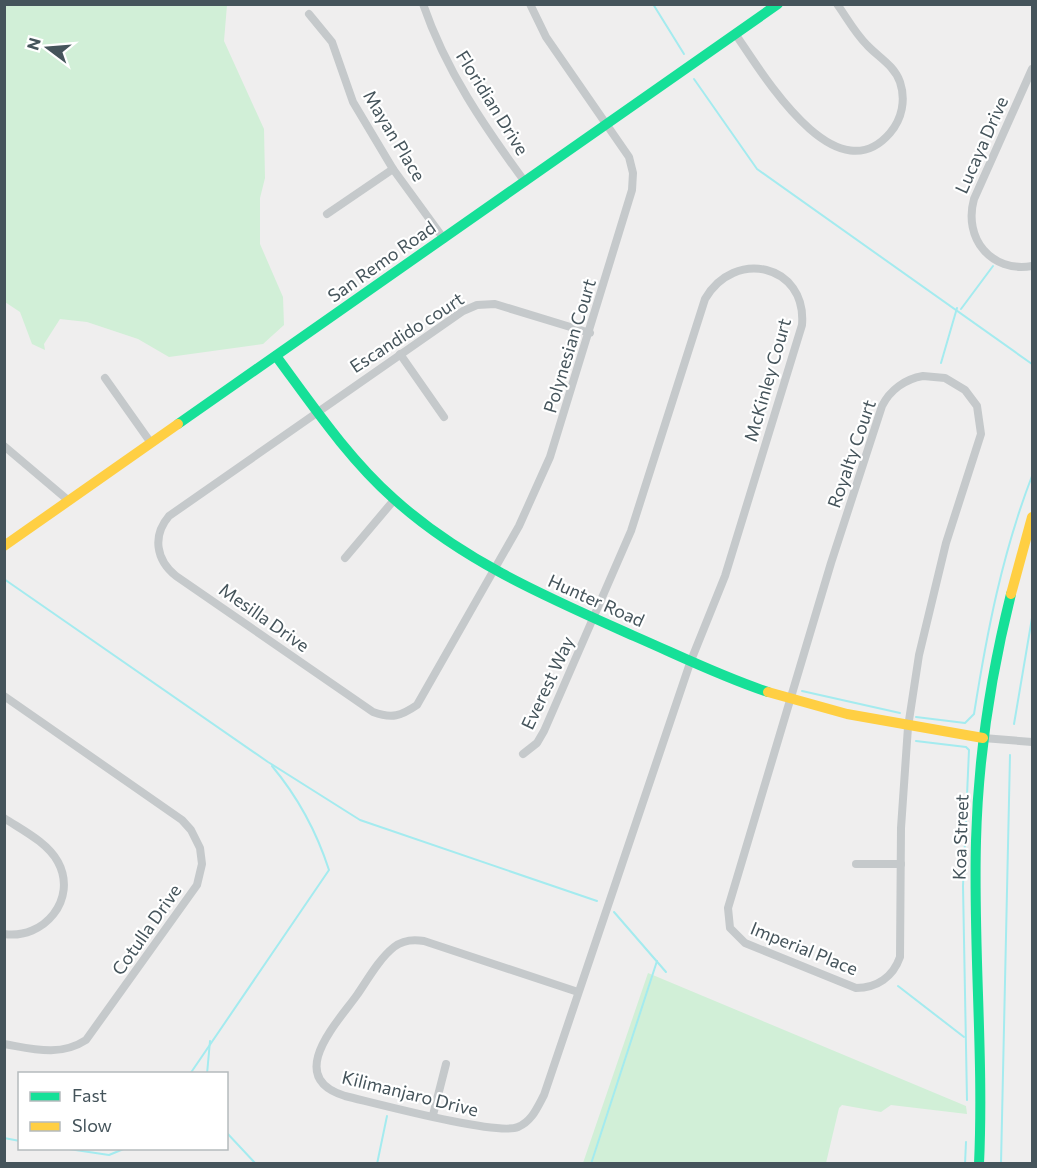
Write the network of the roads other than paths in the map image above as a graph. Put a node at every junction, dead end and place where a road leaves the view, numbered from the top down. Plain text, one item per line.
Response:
1 (423, 4) edge
2 (530, 4) edge
3 (837, 4) edge
4 (777, 5) edge
5 (309, 14) dead end
6 (736, 34) junction
7 (1032, 69) edge
8 (607, 125) junction
9 (393, 169) junction
10 (525, 183) junction
11 (327, 214) dead end
12 (444, 239) junction
13 (1032, 266) edge
14 (590, 333) junction
15 (400, 354) junction
16 (276, 356) junction
17 (105, 378) dead end
18 (316, 412) junction
19 (444, 417) dead end
20 (151, 444) junction
21 (4, 446) edge
22 (394, 500) junction
23 (69, 501) junction
24 (1032, 517) edge
25 (4, 546) edge
26 (345, 558) dead end
27 (494, 572) junction
28 (594, 618) junction
29 (690, 663) junction
30 (4, 696) edge
31 (791, 700) junction
32 (908, 727) junction
33 (983, 738) junction
34 (1032, 742) edge
35 (523, 754) dead end
36 (4, 818) edge
37 (856, 864) dead end
38 (901, 864) junction
39 (4, 934) edge
40 (578, 992) junction
41 (4, 1044) edge
42 (446, 1065) dead end
43 (434, 1115) junction
44 (979, 1164) edge

1 - 10 street, Floridian Drive
2 - 8 street
3 - 6 street
4 - 6 street, San Remo Road
5 - 9 street, Mayan Place
6 - 8 street, San Remo Road
7 - 13 street, Lucaya Drive
8 - 10 street, San Remo Road
8 - 14 street, Polynesian Court
9 - 11 street
9 - 12 street, Mayan Place
10 - 12 street, San Remo Road
12 - 16 street, San Remo Road
14 - 15 street, Escandido court
14 - 27 street, Polynesian Court
15 - 18 street, Escandido court
15 - 19 street
16 - 18 street, Hunter Road
16 - 20 street, San Remo Road
17 - 20 street
18 - 22 street, Hunter Road
18 - 27 street, Mesilla Drive
20 - 23 street, San Remo Road
21 - 23 street
22 - 26 street
22 - 27 street, Hunter Road
23 - 25 street, San Remo Road
24 - 33 street, Koa Street
27 - 28 street, Hunter Road
28 - 29 street, Hunter Road
28 - 29 street, McKinley Court
28 - 35 street, Everest Way
29 - 31 street, Hunter Road
29 - 40 street, Kilimanjaro Drive
30 - 41 street, Cotulla Drive
31 - 32 street, Hunter Road
31 - 32 street, Royalty Court
31 - 38 street, Imperial Place
32 - 33 street, Hunter Road
32 - 38 street, Imperial Place
33 - 34 street
33 - 44 street, Koa Street
36 - 39 street
37 - 38 street
40 - 43 street, Kilimanjaro Drive
40 - 43 street, Kilimanjaro Drive
42 - 43 street

